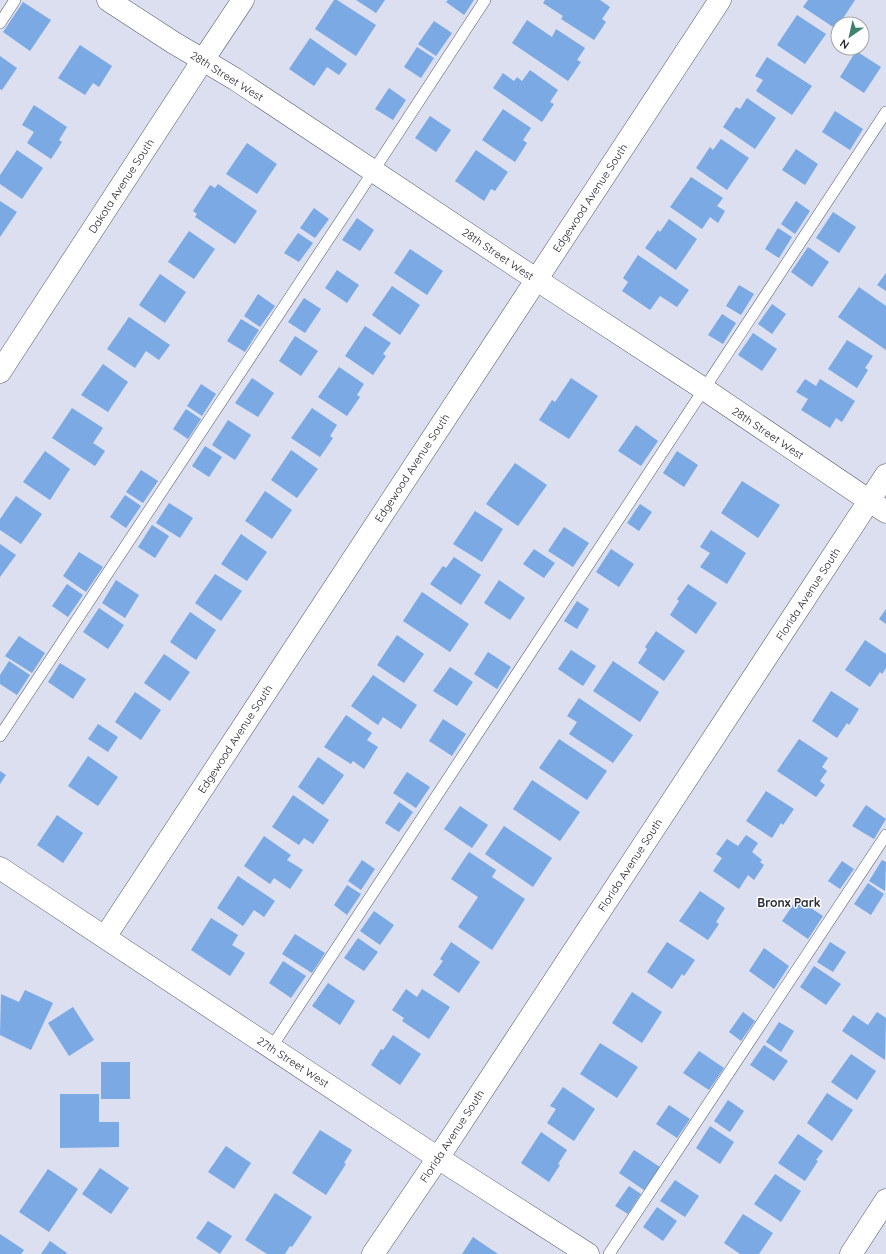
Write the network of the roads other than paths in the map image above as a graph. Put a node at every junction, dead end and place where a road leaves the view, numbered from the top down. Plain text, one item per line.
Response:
1 (15, 0) edge
2 (108, 0) edge
3 (243, 0) edge
4 (485, 0) edge
5 (720, 0) edge
6 (0, 23) edge
7 (203, 60) junction
8 (886, 112) edge
9 (373, 171) junction
10 (537, 280) junction
11 (0, 372) edge
12 (704, 389) junction
13 (886, 475) edge
14 (878, 506) edge
15 (0, 736) edge
16 (886, 835) edge
17 (0, 868) edge
18 (105, 937) junction
19 (271, 1048) junction
20 (438, 1158) junction
21 (886, 1200) edge
22 (374, 1254) edge
23 (588, 1254) edge
24 (609, 1254) edge
25 (851, 1254) edge

1 - 6 lane
2 - 7 street, 28th Street West
3 - 7 street, Dakota Avenue South
4 - 9 lane
5 - 10 street, Edgewood Avenue South
7 - 9 street, 28th Street West
7 - 11 street, Dakota Avenue South
8 - 12 lane
9 - 10 street, 28th Street West
9 - 15 lane
10 - 12 street, 28th Street West
10 - 18 street, Edgewood Avenue South
12 - 14 street, 28th Street West
12 - 19 lane
13 - 14 street, Florida Avenue South
14 - 20 street, Florida Avenue South
16 - 24 lane
17 - 18 street, 27th Street West
18 - 19 street, 27th Street West
19 - 20 street, 27th Street West
20 - 22 street, Florida Avenue South
20 - 23 street, 27th Street West
21 - 25 street

